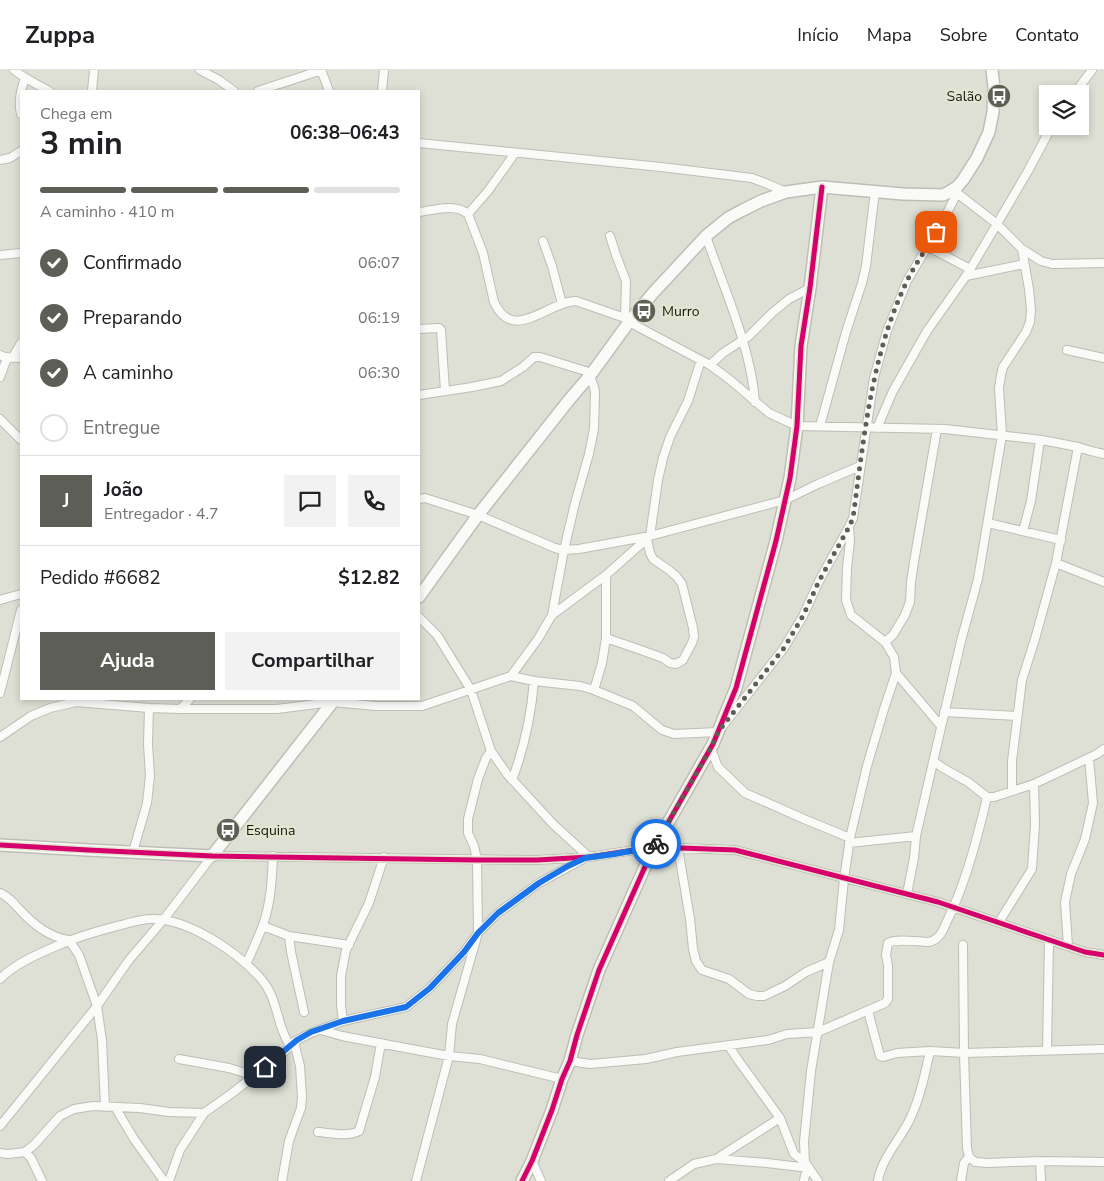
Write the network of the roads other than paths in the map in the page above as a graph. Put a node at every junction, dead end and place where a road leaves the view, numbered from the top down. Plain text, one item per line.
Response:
1 (14, 70) edge
2 (94, 70) edge
3 (200, 70) edge
4 (321, 70) edge
5 (384, 70) edge
6 (992, 70) edge
7 (1092, 70) edge
8 (25, 78) junction
9 (1081, 85) edge
10 (21, 90) edge
11 (47, 90) edge
12 (92, 90) edge
13 (233, 90) edge
14 (261, 90) edge
15 (328, 90) edge
16 (382, 90) edge
17 (1047, 135) edge
18 (420, 143) edge
19 (20, 152) edge
20 (514, 153) junction
21 (0, 160) edge
22 (822, 187) junction
23 (957, 190) junction
24 (786, 192) junction
25 (875, 192) junction
26 (420, 212) edge
27 (468, 214) junction
28 (997, 224) junction
29 (610, 236) dead end
30 (706, 236) junction
31 (543, 241) dead end
32 (928, 246) junction
33 (1022, 249) junction
34 (20, 253) edge
35 (0, 255) edge
36 (1104, 263) edge
37 (1024, 264) junction
38 (968, 273) junction
39 (810, 288) junction
40 (562, 304) junction
41 (627, 320) junction
42 (420, 329) edge
43 (742, 340) junction
44 (20, 344) edge
45 (1067, 350) dead end
46 (6, 357) edge
47 (20, 358) edge
48 (1104, 358) edge
49 (700, 360) junction
50 (710, 365) junction
51 (591, 375) junction
52 (0, 377) edge
53 (445, 392) junction
54 (420, 395) edge
55 (755, 402) junction
56 (0, 419) edge
57 (797, 426) junction
58 (820, 426) junction
59 (866, 428) junction
60 (877, 428) junction
61 (937, 429) junction
62 (1002, 435) junction
63 (20, 439) edge
64 (1040, 440) junction
65 (1078, 447) junction
66 (1104, 454) edge
67 (860, 466) junction
68 (420, 499) edge
69 (785, 500) junction
70 (478, 515) junction
71 (988, 523) junction
72 (849, 527) junction
73 (1023, 531) junction
74 (649, 538) junction
75 (1060, 540) junction
76 (564, 550) junction
77 (1056, 563) junction
78 (606, 575) junction
79 (1104, 582) edge
80 (20, 594) edge
81 (420, 596) edge
82 (0, 600) edge
83 (20, 614) edge
84 (552, 616) junction
85 (420, 619) edge
86 (606, 638) junction
87 (885, 642) junction
88 (896, 673) junction
89 (511, 676) junction
90 (534, 682) junction
91 (471, 690) junction
92 (594, 690) junction
93 (0, 693) edge
94 (189, 700) edge
95 (333, 701) edge
96 (149, 708) junction
97 (180, 709) junction
98 (944, 712) junction
99 (1017, 716) junction
100 (941, 726) junction
101 (718, 732) junction
102 (0, 737) edge
103 (711, 749) junction
104 (1104, 749) edge
105 (491, 751) junction
106 (1089, 758) junction
107 (933, 761) junction
108 (512, 780) junction
109 (1034, 784) junction
110 (1012, 791) junction
111 (987, 797) junction
112 (916, 836) junction
113 (849, 840) junction
114 (0, 844) edge
115 (654, 847) junction
116 (678, 848) junction
117 (133, 852) junction
118 (212, 856) junction
119 (273, 856) junction
120 (384, 857) junction
121 (587, 858) junction
122 (477, 860) junction
123 (844, 879) junction
124 (0, 893) edge
125 (907, 894) junction
126 (954, 907) junction
127 (164, 919) junction
128 (999, 922) junction
129 (263, 926) junction
130 (478, 933) junction
131 (289, 936) junction
132 (70, 940) junction
133 (1049, 940) junction
134 (349, 945) junction
135 (963, 945) dead end
136 (1068, 946) junction
137 (1104, 955) edge
138 (829, 962) junction
139 (246, 964) junction
140 (0, 978) edge
141 (97, 1006) junction
142 (868, 1011) junction
143 (304, 1012) dead end
144 (343, 1021) junction
145 (320, 1030) junction
146 (818, 1032) junction
147 (381, 1043) junction
148 (292, 1044) junction
149 (728, 1045) junction
150 (1104, 1049) edge
151 (1047, 1050) junction
152 (930, 1051) junction
153 (964, 1053) junction
154 (449, 1056) junction
155 (179, 1059) dead end
156 (570, 1062) junction
157 (255, 1076) junction
158 (562, 1079) junction
159 (105, 1107) junction
160 (115, 1107) junction
161 (204, 1113) junction
162 (780, 1118) junction
163 (0, 1126) edge
164 (318, 1132) dead end
165 (25, 1152) junction
166 (0, 1153) edge
167 (969, 1157) junction
168 (716, 1159) junction
169 (532, 1160) junction
170 (1040, 1161) junction
171 (1104, 1162) edge
172 (808, 1167) junction
173 (42, 1181) edge
174 (164, 1181) edge
175 (169, 1181) edge
176 (282, 1181) edge
177 (416, 1181) edge
178 (522, 1181) edge
179 (541, 1181) edge
180 (669, 1181) edge
181 (804, 1181) edge
182 (818, 1181) edge
183 (878, 1181) edge
184 (961, 1181) edge
185 (1041, 1181) edge

1 - 8 street
2 - 12 street
3 - 13 street
4 - 14 street
4 - 15 street
5 - 16 street
6 - 23 street
7 - 9 street
8 - 10 street
8 - 11 street
17 - 28 street
18 - 20 street
19 - 21 street
20 - 24 street
20 - 27 street
22 - 24 street
22 - 25 street
22 - 39 street
23 - 25 street
23 - 28 street
23 - 32 street
24 - 30 street
25 - 58 street
26 - 27 street
27 - 40 street
28 - 33 street
28 - 38 street
29 - 41 street
30 - 41 street
30 - 43 street
31 - 40 street
32 - 38 street
32 - 59 street
33 - 36 street
33 - 37 street
34 - 35 street
37 - 38 street
37 - 62 street
38 - 60 street
39 - 43 street
39 - 57 street
40 - 41 street
41 - 49 street
41 - 51 street
42 - 53 street
43 - 50 street
43 - 55 street
44 - 46 street
45 - 48 street
46 - 47 street
46 - 52 street
49 - 50 street
49 - 74 street
50 - 55 street
51 - 53 street
51 - 70 street
51 - 76 street
53 - 54 street
55 - 57 street
56 - 63 street
57 - 58 street
57 - 69 street
58 - 59 street
59 - 60 street
59 - 67 street
60 - 61 street
61 - 62 street
61 - 87 street
62 - 64 street
62 - 71 street
64 - 65 street
64 - 73 street
65 - 66 street
65 - 75 street
67 - 69 street
67 - 72 street
68 - 70 street
69 - 74 street
69 - 101 street
70 - 76 street
70 - 81 street
71 - 73 street
71 - 98 street
72 - 87 street
72 - 101 street
73 - 75 street
74 - 76 street
74 - 78 street
74 - 86 street
75 - 77 street
76 - 84 street
77 - 79 street
77 - 99 street
78 - 84 street
78 - 86 street
80 - 82 street
83 - 93 street
84 - 89 street
85 - 91 street
86 - 92 street
87 - 88 street
88 - 100 street
88 - 113 street
89 - 90 street
89 - 91 street
90 - 92 street
90 - 108 street
91 - 95 street
91 - 105 street
92 - 101 street
94 - 97 street
95 - 97 street
95 - 118 street
96 - 97 street
96 - 102 street
96 - 117 street
98 - 99 street
98 - 100 street
99 - 110 street
100 - 107 street
101 - 103 street
103 - 113 street
103 - 115 street
104 - 106 street
105 - 108 street
105 - 122 street
106 - 109 street
106 - 136 street
107 - 111 street
107 - 112 street
108 - 121 street
109 - 110 street
109 - 128 street
110 - 111 street
111 - 126 street
112 - 113 street
112 - 125 street
113 - 123 street
114 - 117 street
115 - 116 street
115 - 121 street
115 - 156 street
116 - 123 street
116 - 138 street
117 - 118 street
118 - 119 street
118 - 127 street
119 - 120 street
119 - 129 street
120 - 122 street
120 - 134 street
121 - 122 street
121 - 130 street
122 - 130 street
123 - 125 street
123 - 138 street
124 - 132 street
125 - 126 street
126 - 128 street
126 - 142 street
127 - 132 street
127 - 139 street
127 - 141 street
128 - 133 street
129 - 131 street
129 - 139 street
130 - 144 street
130 - 154 street
131 - 134 street
131 - 143 street
132 - 140 street
132 - 141 street
133 - 136 street
133 - 151 street
134 - 144 street
135 - 153 street
136 - 137 street
138 - 146 street
139 - 148 street
141 - 159 street
141 - 163 street
142 - 146 street
142 - 152 street
144 - 145 street
145 - 147 street
145 - 148 street
146 - 149 street
146 - 172 street
147 - 154 street
147 - 164 street
148 - 157 street
148 - 176 street
149 - 156 street
149 - 162 street
150 - 151 street
151 - 153 street
152 - 153 street
152 - 183 street
153 - 167 street
154 - 158 street
154 - 177 street
155 - 157 street
156 - 158 street
157 - 161 street
158 - 169 street
159 - 160 street
159 - 165 street
160 - 161 street
160 - 174 street
161 - 175 street
162 - 168 street
162 - 172 street
165 - 166 street
165 - 173 street
167 - 170 street
167 - 184 street
168 - 172 street
168 - 180 street
169 - 178 street
169 - 179 street
170 - 171 street
170 - 185 street
172 - 181 street
172 - 182 street

